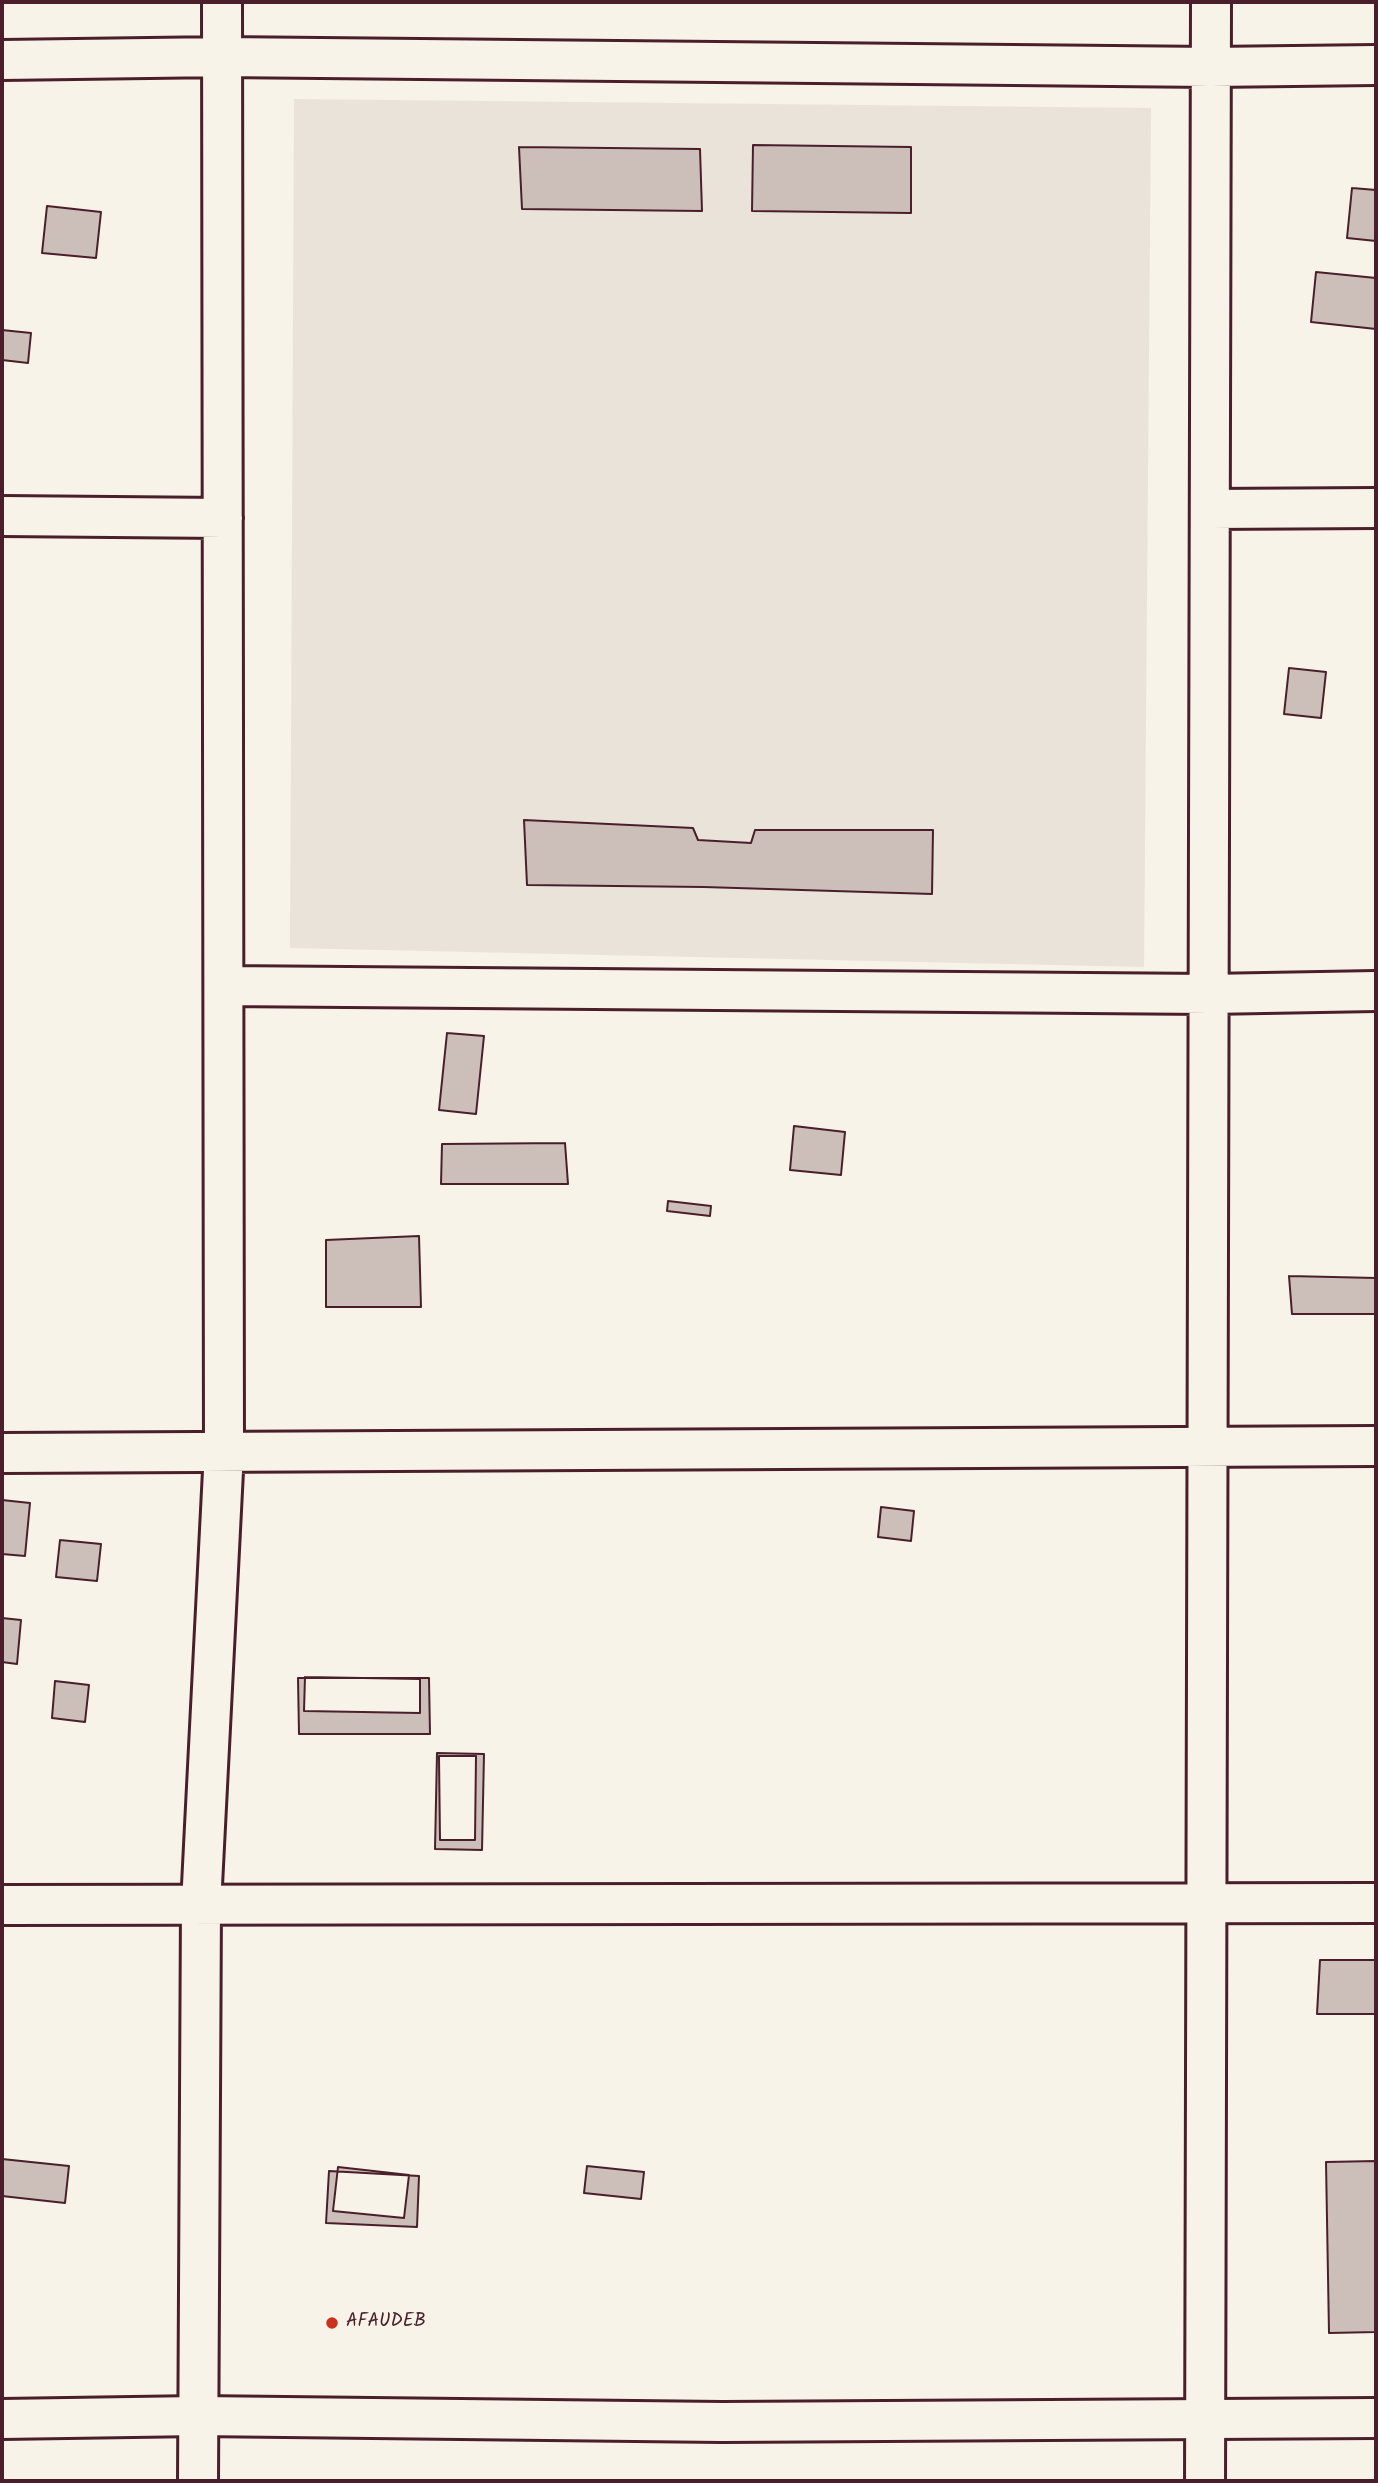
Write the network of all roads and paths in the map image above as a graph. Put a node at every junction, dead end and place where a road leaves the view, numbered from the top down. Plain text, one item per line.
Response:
1 (222, 2) edge
2 (1211, 2) edge
3 (222, 57) junction
4 (2, 60) edge
5 (1376, 65) edge
6 (1211, 67) junction
7 (1376, 508) edge
8 (1210, 509) junction
9 (2, 516) edge
10 (223, 519) junction
11 (224, 986) junction
12 (1376, 991) edge
13 (1209, 994) junction
14 (1376, 1446) edge
15 (1208, 1447) junction
16 (224, 1451) junction
17 (2, 1453) edge
18 (1206, 1903) junction
19 (1376, 1903) edge
20 (2, 1905) edge
21 (201, 1905) junction
22 (198, 2416) junction
23 (2, 2418) edge
24 (1376, 2418) edge
25 (1205, 2421) junction
26 (198, 2481) edge
27 (1205, 2481) edge

1 - 3 main road
2 - 6 main road
3 - 4 main road
3 - 6 main road
3 - 10 main road
5 - 6 main road
6 - 8 main road
7 - 8 main road
8 - 13 main road
9 - 10 main road
10 - 11 main road
11 - 13 main road
11 - 16 main road
12 - 13 main road
13 - 15 main road
14 - 15 main road
15 - 16 main road
15 - 18 main road
16 - 17 main road
16 - 21 main road
18 - 19 main road
18 - 21 main road
18 - 25 main road
20 - 21 main road
21 - 22 main road
22 - 23 main road
22 - 25 main road
22 - 26 main road
24 - 25 main road
25 - 27 main road

